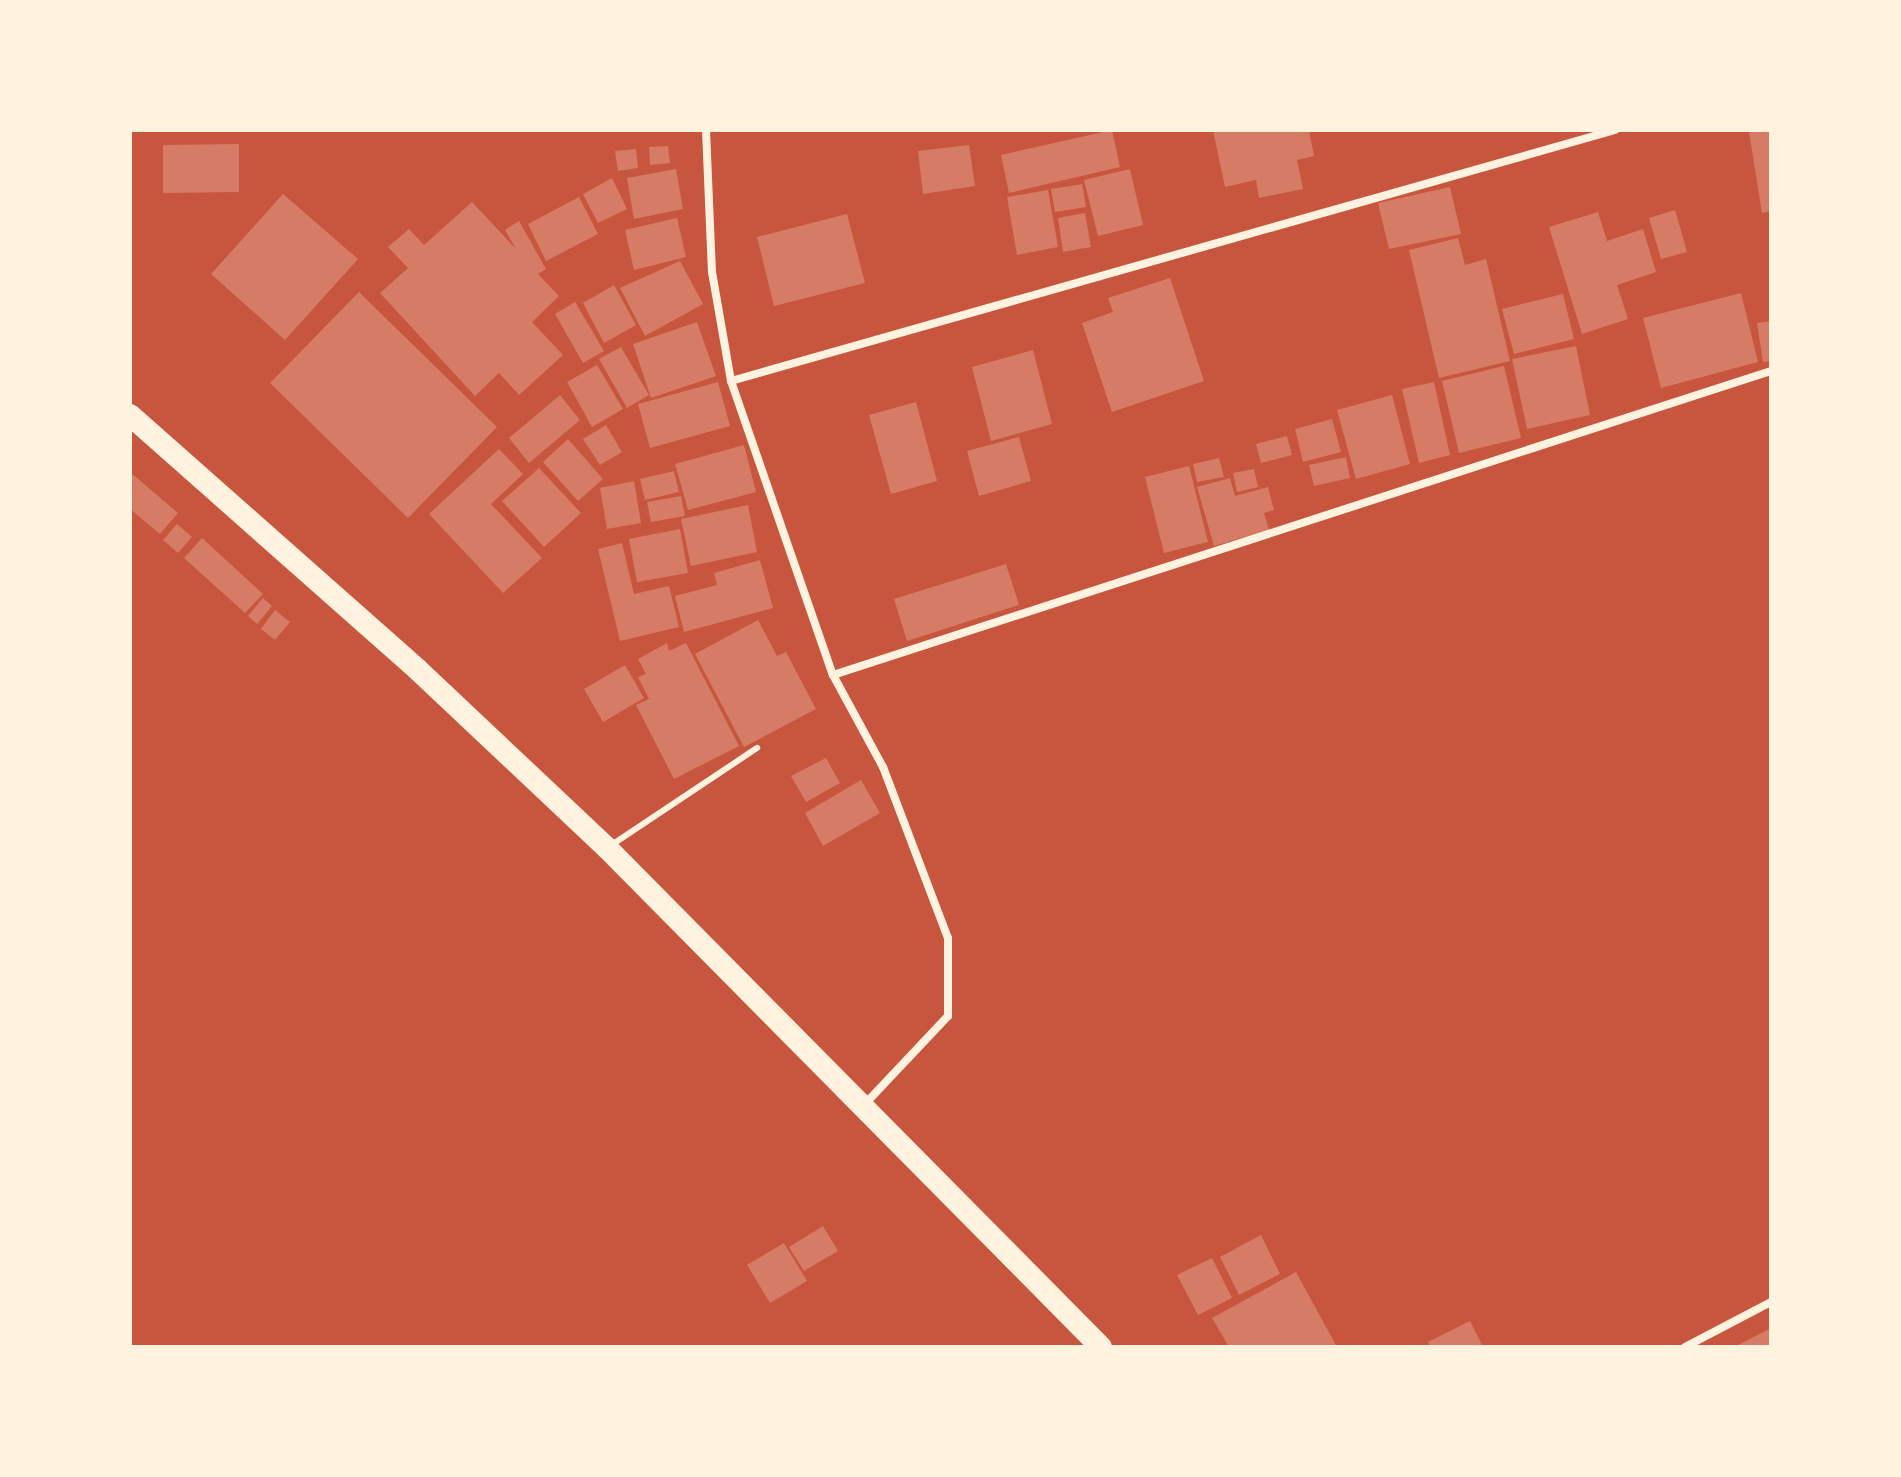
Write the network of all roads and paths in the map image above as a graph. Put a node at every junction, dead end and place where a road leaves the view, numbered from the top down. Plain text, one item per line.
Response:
1 (706, 130) edge
2 (1615, 130) edge
3 (1771, 371) edge
4 (731, 381) junction
5 (130, 415) edge
6 (833, 675) junction
7 (757, 748) dead end
8 (607, 848) junction
9 (863, 1106) junction
10 (1771, 1302) edge
11 (1101, 1347) edge
12 (1685, 1347) edge

1 - 4 street
2 - 4 street
3 - 6 street
4 - 6 street
5 - 8 highway
6 - 9 street
7 - 8 lane
8 - 9 highway
9 - 11 highway
10 - 12 street

